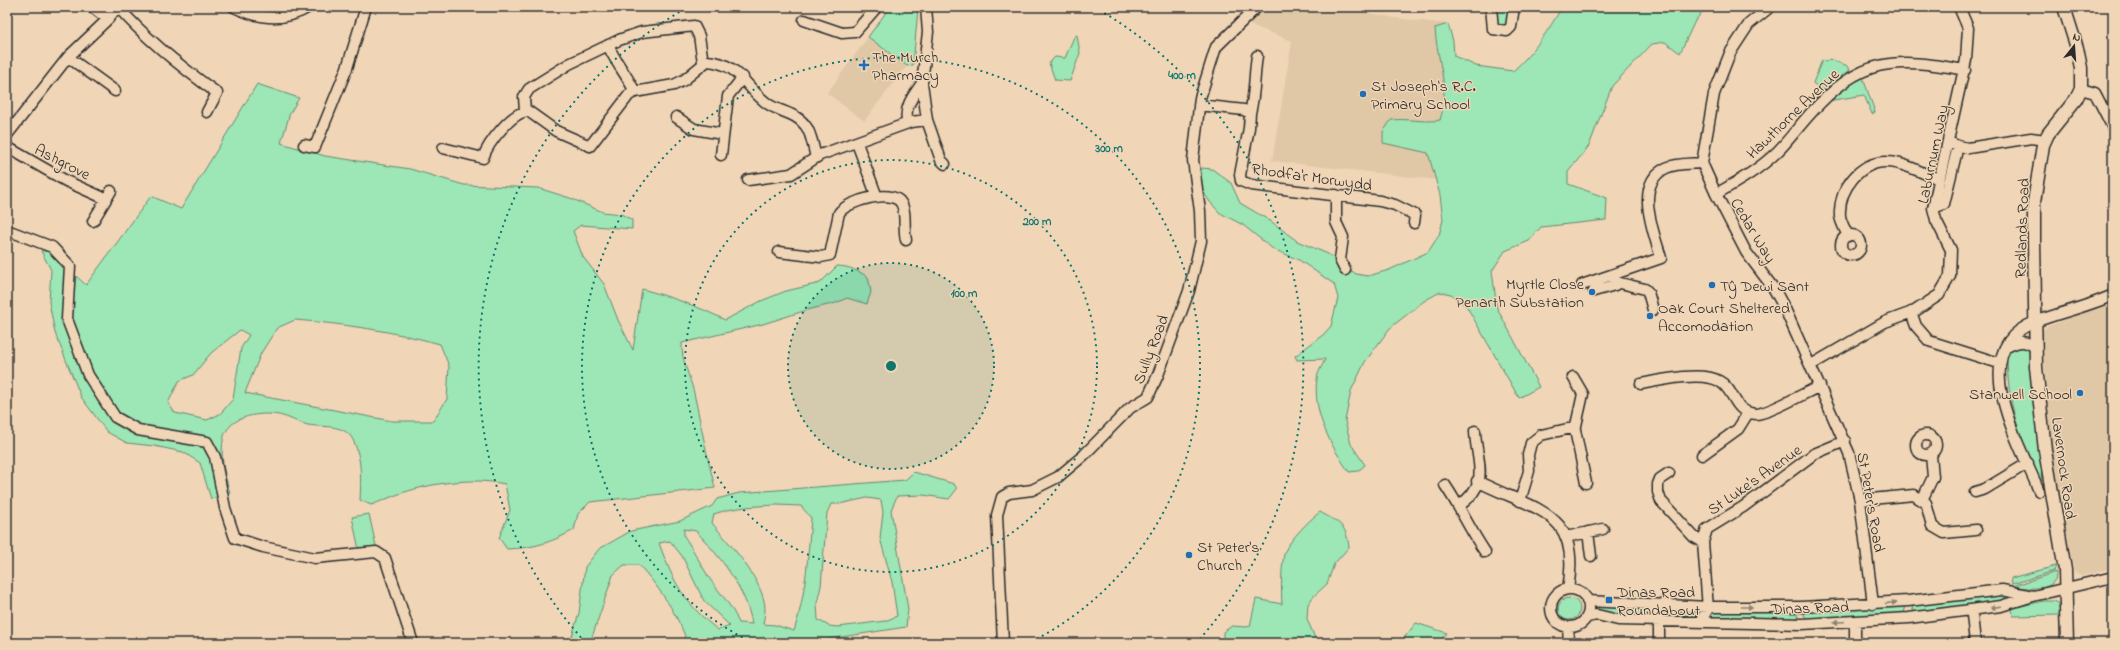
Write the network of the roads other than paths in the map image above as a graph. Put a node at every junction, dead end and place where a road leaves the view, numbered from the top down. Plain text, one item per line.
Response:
1 (92, 7) edge
2 (118, 7) edge
3 (234, 7) edge
4 (309, 7) edge
5 (366, 7) edge
6 (877, 7) edge
7 (926, 7) edge
8 (1257, 7) edge
9 (1491, 7) edge
10 (1514, 7) edge
11 (1770, 7) edge
12 (1959, 7) edge
13 (2064, 7) edge
14 (108, 19) junction
15 (804, 20) dead end
16 (608, 45) junction
17 (1257, 56) dead end
18 (68, 57) junction
19 (703, 62) junction
20 (1965, 70) junction
21 (743, 77) junction
22 (922, 83) junction
23 (2081, 89) junction
24 (115, 90) dead end
25 (635, 92) junction
26 (1199, 105) junction
27 (525, 111) junction
28 (207, 112) dead end
29 (1250, 113) junction
30 (676, 117) dead end
31 (928, 120) junction
32 (911, 122) junction
33 (2113, 128) edge
34 (722, 134) junction
35 (7, 135) edge
36 (2045, 140) junction
37 (1948, 142) junction
38 (857, 143) junction
39 (304, 145) dead end
40 (1958, 146) junction
41 (7, 147) edge
42 (444, 148) dead end
43 (721, 155) dead end
44 (816, 157) junction
45 (1702, 163) junction
46 (945, 164) dead end
47 (1939, 179) junction
48 (748, 180) dead end
49 (1716, 194) junction
50 (1336, 195) junction
51 (877, 197) junction
52 (1933, 208) junction
53 (93, 221) dead end
54 (1414, 223) dead end
55 (7, 230) edge
56 (1848, 236) dead end
57 (906, 240) dead end
58 (779, 252) dead end
59 (1345, 270) dead end
60 (1614, 278) junction
61 (1582, 285) dead end
62 (1594, 291) dead end
63 (2113, 295) edge
64 (1653, 310) dead end
65 (1911, 312) junction
66 (2035, 321) junction
67 (2036, 348) junction
68 (2003, 350) junction
69 (1999, 363) junction
70 (1811, 365) junction
71 (1573, 377) dead end
72 (1641, 384) dead end
73 (1820, 386) junction
74 (1748, 412) junction
75 (1576, 427) junction
76 (1475, 431) dead end
77 (1845, 441) junction
78 (1702, 455) dead end
79 (1931, 455) dead end
80 (2028, 463) junction
81 (1669, 473) dead end
82 (1478, 482) junction
83 (1586, 483) dead end
84 (1445, 485) dead end
85 (2039, 491) dead end
86 (1975, 492) dead end
87 (1860, 500) junction
88 (1922, 500) junction
89 (1520, 502) junction
90 (1460, 506) junction
91 (1603, 529) dead end
92 (1976, 530) dead end
93 (1588, 532) junction
94 (1566, 537) junction
95 (1704, 542) junction
96 (1485, 552) dead end
97 (1591, 556) dead end
98 (2113, 577) edge
99 (2067, 589) junction
100 (1568, 590) junction
101 (2009, 591) junction
102 (2033, 596) junction
103 (1587, 601) junction
104 (1908, 601) junction
105 (1873, 604) junction
106 (2012, 604) junction
107 (1651, 605) junction
108 (1708, 607) junction
109 (1801, 607) junction
110 (1972, 616) dead end
111 (1587, 617) junction
112 (1909, 618) junction
113 (1658, 621) junction
114 (1855, 621) junction
115 (1700, 622) junction
116 (1802, 624) junction
117 (1568, 627) junction
118 (413, 643) edge
119 (1003, 643) edge
120 (1569, 643) edge
121 (1659, 643) edge
122 (1855, 643) edge
123 (1975, 643) edge
124 (2067, 643) edge

1 - 14 street
2 - 14 street
2 - 28 street
3 - 4 street
5 - 39 street
6 - 15 street
7 - 22 street
8 - 26 street, Sully Road
9 - 10 street
11 - 45 street
12 - 20 street, Laburnum Way
13 - 23 main road
14 - 18 street
16 - 19 street
16 - 25 street
16 - 27 street
17 - 29 street
18 - 24 street
18 - 35 street
19 - 21 street
19 - 25 street
20 - 37 street, Laburnum Way
20 - 49 street, Hawthorne Avenue
21 - 34 street
21 - 44 street
22 - 31 street
22 - 32 street
23 - 33 street
23 - 36 main road, Redlands Road
25 - 27 street
26 - 29 street
26 - 119 street, Sully Road
27 - 42 street
29 - 50 street, Rhodfa'r Morwydd
30 - 34 street
31 - 32 street
31 - 46 street
32 - 38 street
34 - 43 street
36 - 40 street
36 - 66 main road, Redlands Road
37 - 40 street
37 - 47 street, Laburnum Way
38 - 44 street
38 - 51 street
40 - 52 street
41 - 53 street, Ashgrove
44 - 48 street
45 - 49 street, Cedar Way
45 - 60 street
47 - 52 street, Laburnum Way
47 - 56 street
49 - 70 street, Cedar Way
50 - 54 street, Rhodfa'r Morwydd
50 - 59 street
51 - 57 street
51 - 58 street
52 - 65 street, Laburnum Way
55 - 118 street
60 - 61 street
60 - 62 street
60 - 64 street
63 - 66 street
65 - 69 street
65 - 70 street
66 - 67 main road, Lavernock Road
66 - 68 street, Lavernock Road
67 - 68 street
67 - 99 main road, Lavernock Road
68 - 69 street, Lavernock Road
69 - 80 street, Lavernock Road
70 - 73 street, St Peter's Road
71 - 75 street
72 - 74 street
73 - 74 street
73 - 77 street, St Peter's Road
74 - 78 street
75 - 83 street
75 - 89 street
76 - 82 street
77 - 87 street, St Peter's Road
77 - 95 street, St Luke's Avenue
79 - 88 street
80 - 85 street, Lavernock Road
80 - 86 street
81 - 95 street
82 - 89 street
82 - 90 street
84 - 90 street
87 - 88 street
87 - 105 street, St Peter's Road
88 - 92 street
89 - 94 street
90 - 96 street
91 - 93 street
93 - 94 street
93 - 97 street
94 - 100 street
95 - 108 street
98 - 99 street, Dinas Road
99 - 102 street, Dinas Road
99 - 124 main road, Lavernock Road
100 - 103 street
100 - 117 street
101 - 102 street, Dinas Road
101 - 104 street, Dinas Road
101 - 106 street
102 - 106 street, Dinas Road
103 - 107 street, Dinas Road
103 - 111 street
105 -> 104 street, Dinas Road
104 - 112 street
105 - 109 street, Dinas Road
106 -> 112 street, Dinas Road
107 - 108 street, Dinas Road
107 - 113 street
108 -> 109 street, Dinas Road
108 - 115 street
109 - 116 street
110 - 123 street
111 - 113 street, Dinas Road
111 - 117 street
112 - 114 street, Dinas Road
113 - 115 street, Dinas Road
113 - 121 street
114 -> 116 street, Dinas Road
114 - 122 street
115 - 116 street, Dinas Road
117 - 120 street

